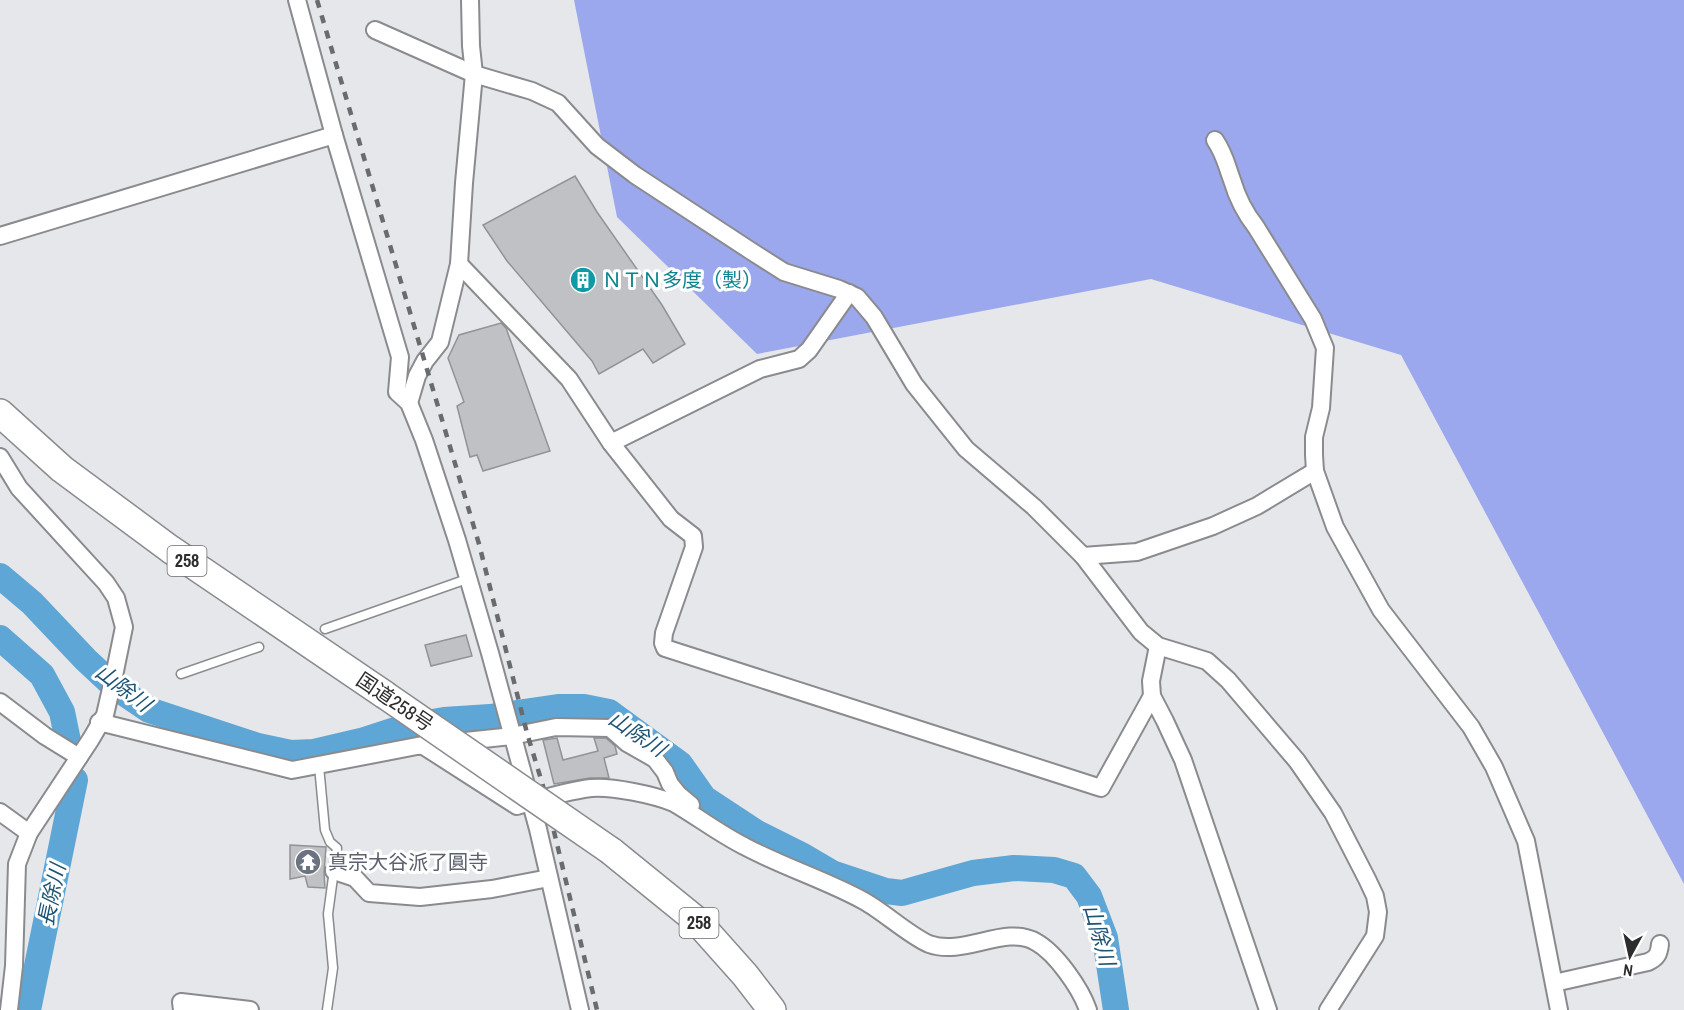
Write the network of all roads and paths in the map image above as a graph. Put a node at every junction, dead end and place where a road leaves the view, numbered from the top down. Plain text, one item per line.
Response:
1 (297, 0) edge
2 (470, 0) edge
3 (375, 30) dead end
4 (474, 74) junction
5 (334, 135) junction
6 (1215, 140) dead end
7 (0, 236) edge
8 (459, 264) junction
9 (849, 293) junction
10 (409, 403) junction
11 (0, 413) edge
12 (611, 443) junction
13 (0, 457) edge
14 (1315, 471) junction
15 (1083, 556) junction
16 (467, 579) junction
17 (325, 628) dead end
18 (1158, 646) junction
19 (259, 647) dead end
20 (181, 674) dead end
21 (1152, 696) junction
22 (0, 702) edge
23 (102, 718) junction
24 (508, 721) junction
25 (422, 745) junction
26 (79, 757) junction
27 (319, 766) junction
28 (530, 802) junction
29 (0, 812) edge
30 (710, 825) junction
31 (29, 833) junction
32 (334, 871) junction
33 (549, 878) junction
34 (1660, 944) dead end
35 (1554, 983) junction
36 (9, 1010) edge
37 (182, 1010) edge
38 (250, 1010) edge
39 (327, 1010) edge
40 (580, 1010) edge
41 (772, 1010) edge
42 (1088, 1010) edge
43 (1268, 1010) edge
44 (1328, 1010) edge
45 (1559, 1010) edge

1 - 5 street
2 - 4 street
3 - 4 street
4 - 8 street
4 - 9 street
5 - 7 street
5 - 10 street
6 - 14 street
8 - 10 street
8 - 12 street
9 - 12 street
9 - 15 street
10 - 16 street
11 - 41 highway, 国道258号 / 258, bridge
12 - 21 street
13 - 23 street
14 - 15 street
14 - 35 street
15 - 18 street
16 - 17 lane
16 - 24 street
18 - 21 street
18 - 44 street
19 - 20 lane
21 - 43 street
22 - 26 street
23 - 26 street
23 - 27 street
24 - 25 street
24 - 28 street
24 - 30 street
25 - 27 street
25 - 28 street
26 - 31 street
27 - 32 lane
28 - 30 street
28 - 33 street
29 - 31 street
30 - 42 street
31 - 36 street
32 - 33 street
32 - 39 lane
33 - 40 street
34 - 35 street
35 - 45 street
37 - 38 street

